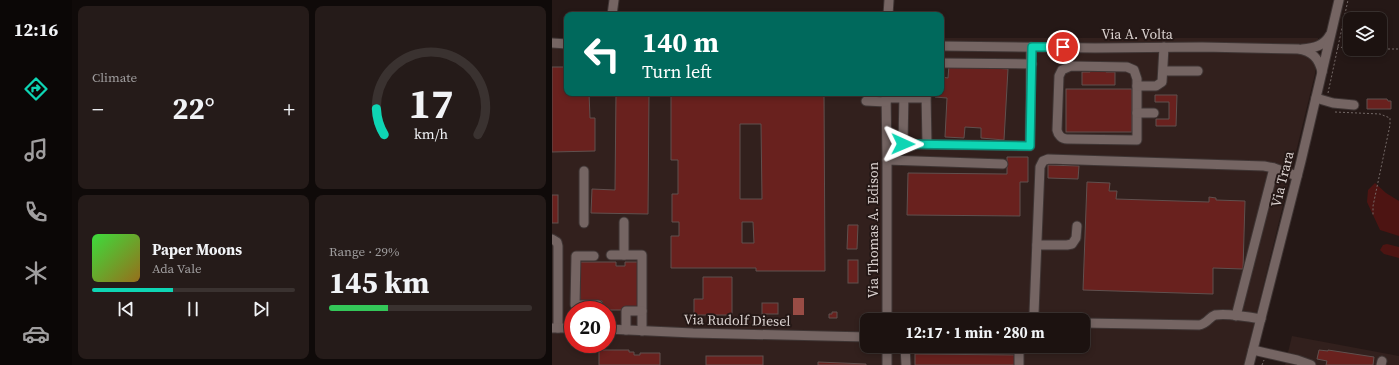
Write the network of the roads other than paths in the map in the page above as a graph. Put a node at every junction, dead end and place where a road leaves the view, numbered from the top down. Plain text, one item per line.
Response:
1 (614, 0) edge
2 (890, 0) edge
3 (1339, 0) edge
4 (612, 12) edge
5 (888, 12) edge
6 (1335, 20) junction
7 (552, 43) edge
8 (564, 44) edge
9 (944, 46) edge
10 (1032, 47) junction
11 (1164, 48) junction
12 (1298, 49) junction
13 (944, 63) edge
14 (1032, 64) junction
15 (1164, 71) junction
16 (1198, 71) dead end
17 (1322, 72) junction
18 (1137, 86) junction
19 (904, 96) edge
20 (926, 96) edge
21 (886, 98) edge
22 (1316, 98) junction
23 (866, 101) dead end
24 (1354, 105) dead end
25 (1137, 112) junction
26 (1154, 112) dead end
27 (927, 144) junction
28 (887, 160) junction
29 (1003, 164) dead end
30 (1274, 168) junction
31 (584, 171) dead end
32 (1297, 176) junction
33 (624, 222) dead end
34 (584, 223) dead end
35 (1077, 226) dead end
36 (552, 239) edge
37 (1037, 245) junction
38 (611, 255) dead end
39 (594, 256) dead end
40 (624, 256) junction
41 (575, 301) edge
42 (642, 311) junction
43 (887, 313) edge
44 (1034, 313) edge
45 (1236, 316) junction
46 (555, 318) edge
47 (1261, 319) junction
48 (1090, 323) edge
49 (555, 328) edge
50 (616, 329) edge
51 (626, 330) junction
52 (642, 331) junction
53 (860, 337) edge
54 (1253, 350) junction
55 (887, 353) edge
56 (905, 353) edge
57 (1019, 353) edge
58 (887, 365) edge
59 (906, 365) edge
60 (1020, 365) edge
61 (1249, 365) edge
62 (1311, 365) edge

1 - 4 street
2 - 5 street
3 - 6 street, Via Trara
6 - 12 street
6 - 17 street, Via Trara
7 - 8 street
9 - 10 street, Via A. Volta
10 - 11 street, Via A. Volta
10 - 14 street
11 - 12 street, Via A. Volta
11 - 15 street
12 - 17 street, Via A. Volta
13 - 14 street
14 - 27 street
15 - 16 street
15 - 18 street
17 - 22 street, Via Trara
18 - 25 street
18 - 25 street
19 - 21 street
19 - 27 street
20 - 27 street
21 - 23 street
21 - 28 street, Via Thomas A. Edison
22 - 24 street
22 - 32 street, Via Trara
25 - 26 street
28 - 29 street
28 - 43 street, Via Thomas A. Edison
30 - 32 street
30 - 37 street
30 - 45 street
31 - 34 street
32 - 47 street, Via Trara
33 - 40 street
35 - 37 street
36 - 46 street
37 - 44 street
38 - 40 street
39 - 41 street
40 - 42 street
42 - 51 street
42 - 52 street
45 - 47 street
45 - 48 street
46 - 49 street
47 - 54 street, Via Trara
50 - 51 street, Via Rudolf Diesel
51 - 52 street, Via Rudolf Diesel
52 - 53 street, Via Rudolf Diesel
54 - 61 street, Via Trara
54 - 62 street
55 - 58 street
56 - 59 street
57 - 60 street

